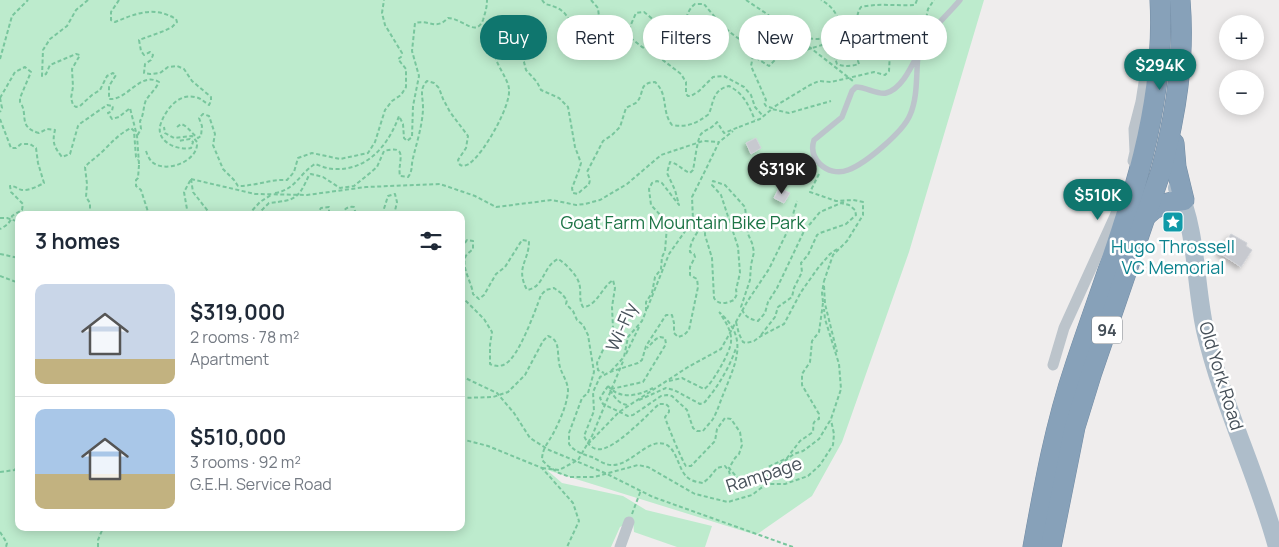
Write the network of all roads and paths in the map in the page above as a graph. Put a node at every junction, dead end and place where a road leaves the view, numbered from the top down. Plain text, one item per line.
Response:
1 (28, 0) edge
2 (88, 0) edge
3 (119, 0) edge
4 (384, 0) edge
5 (487, 0) edge
6 (542, 0) edge
7 (591, 0) edge
8 (746, 0) edge
9 (821, 0) edge
10 (916, 0) edge
11 (934, 0) edge
12 (960, 0) edge
13 (1160, 0) edge
14 (1180, 0) edge
15 (946, 15) edge
16 (0, 59) edge
17 (915, 60) edge
18 (918, 60) edge
19 (1145, 76) dead end
20 (856, 87) junction
21 (0, 98) edge
22 (831, 101) dead end
23 (1147, 103) junction
24 (1175, 111) junction
25 (0, 112) edge
26 (763, 116) junction
27 (0, 120) edge
28 (755, 120) junction
29 (164, 126) dead end
30 (177, 127) dead end
31 (739, 128) junction
32 (137, 136) junction
33 (178, 141) dead end
34 (719, 142) junction
35 (146, 151) dead end
36 (139, 164) junction
37 (823, 167) junction
38 (1139, 170) junction
39 (1159, 178) junction
40 (191, 179) junction
41 (298, 195) junction
42 (1184, 200) junction
43 (797, 201) dead end
44 (846, 201) junction
45 (841, 203) junction
46 (20, 211) edge
47 (90, 211) edge
48 (148, 211) edge
49 (187, 211) edge
50 (208, 211) edge
51 (252, 211) edge
52 (262, 211) edge
53 (319, 211) edge
54 (329, 211) edge
55 (344, 211) edge
56 (355, 211) edge
57 (383, 211) edge
58 (395, 211) edge
59 (15, 214) edge
60 (1147, 215) junction
61 (0, 218) edge
62 (12, 219) junction
63 (15, 220) edge
64 (0, 229) edge
65 (465, 243) edge
66 (841, 247) junction
67 (0, 254) edge
68 (15, 257) edge
69 (465, 264) edge
70 (465, 264) edge
71 (0, 276) edge
72 (824, 281) junction
73 (15, 282) edge
74 (465, 300) edge
75 (823, 303) junction
76 (646, 310) junction
77 (642, 321) junction
78 (736, 322) junction
79 (761, 335) junction
80 (736, 340) junction
81 (645, 350) junction
82 (624, 358) junction
83 (840, 364) junction
84 (1053, 365) dead end
85 (610, 372) junction
86 (465, 378) edge
87 (665, 382) junction
88 (608, 386) junction
89 (611, 389) junction
90 (499, 395) junction
91 (465, 398) edge
92 (831, 419) junction
93 (465, 440) edge
94 (587, 445) junction
95 (544, 447) junction
96 (582, 454) junction
97 (542, 468) junction
98 (15, 470) edge
99 (554, 470) junction
100 (0, 472) edge
101 (606, 473) junction
102 (641, 490) junction
103 (629, 522) joint
104 (102, 531) edge
105 (0, 532) edge
106 (6, 547) edge
107 (98, 547) edge
108 (567, 547) edge
109 (620, 547) edge
110 (793, 547) edge
111 (1033, 547) edge
112 (1051, 547) edge
113 (1277, 547) edge

1 - 16 path
2 - 32 path
3 - 33 path
4 - 30 path
5 - 51 path
6 - 26 path
7 - 9 path
8 - 20 path
10 - 11 path
12 - 15 lane
13 - 23 highway, 94
14 - 24 highway, 94
17 - 20 lane
18 - 37 lane
19 - 23 street
20 - 37 lane
21 - 25 path
21 - 32 path
22 - 26 path
23 - 24 street
23 - 38 highway, 94
23 - 84 street
24 - 39 highway, 94
24 - 42 highway
26 - 28 path
27 - 46 path
28 - 31 path
28 - 41 path
29 - 35 path
31 - 34 path
31 - 76 path, Wi-Fly
32 - 36 path
34 - 41 path
34 - 76 path
36 - 47 path
36 - 48 path
37 - 44 path
38 - 39 main road
38 - 111 highway, 94
39 - 42 main road
39 - 60 highway, 94
40 - 41 path
40 - 49 path
40 - 50 path
41 - 52 path
42 - 60 highway
42 - 113 main road, Old York Road
43 - 78 path
44 - 45 path
44 - 66 path
45 - 79 path
45 - 81 path
53 - 54 path
55 - 56 path
57 - 58 path
59 - 62 path
60 - 112 highway, 94
61 - 62 path
62 - 63 path
62 - 64 path
65 - 70 path, Wi-Fly
66 - 72 path
66 - 79 path
67 - 68 path
69 - 85 path, Wi-Fly
71 - 73 path
72 - 75 path
72 - 83 path
74 - 96 path
75 - 83 path
75 - 94 path
76 - 77 path
77 - 82 path
77 - 82 path, Wi-Fly
78 - 79 path
78 - 87 path
80 - 87 path
80 - 88 path
80 - 88 path
81 - 85 path
81 - 89 path
82 - 85 path, Wi-Fly
82 - 89 path
83 - 92 path
85 - 94 path
86 - 90 path
87 - 88 path
87 - 94 path
89 - 94 path
90 - 91 path
90 - 95 path
90 - 95 path
92 - 96 path
92 - 101 path, Rampage
93 - 97 path
94 - 96 path
95 - 99 path
95 - 101 path
96 - 99 path
97 - 99 path, Rampage
97 - 108 path
98 - 100 path
99 - 101 path, Rampage
101 - 102 path
102 - 103 path
102 - 110 path
103 - 109 street
104 - 107 path
105 - 106 path

